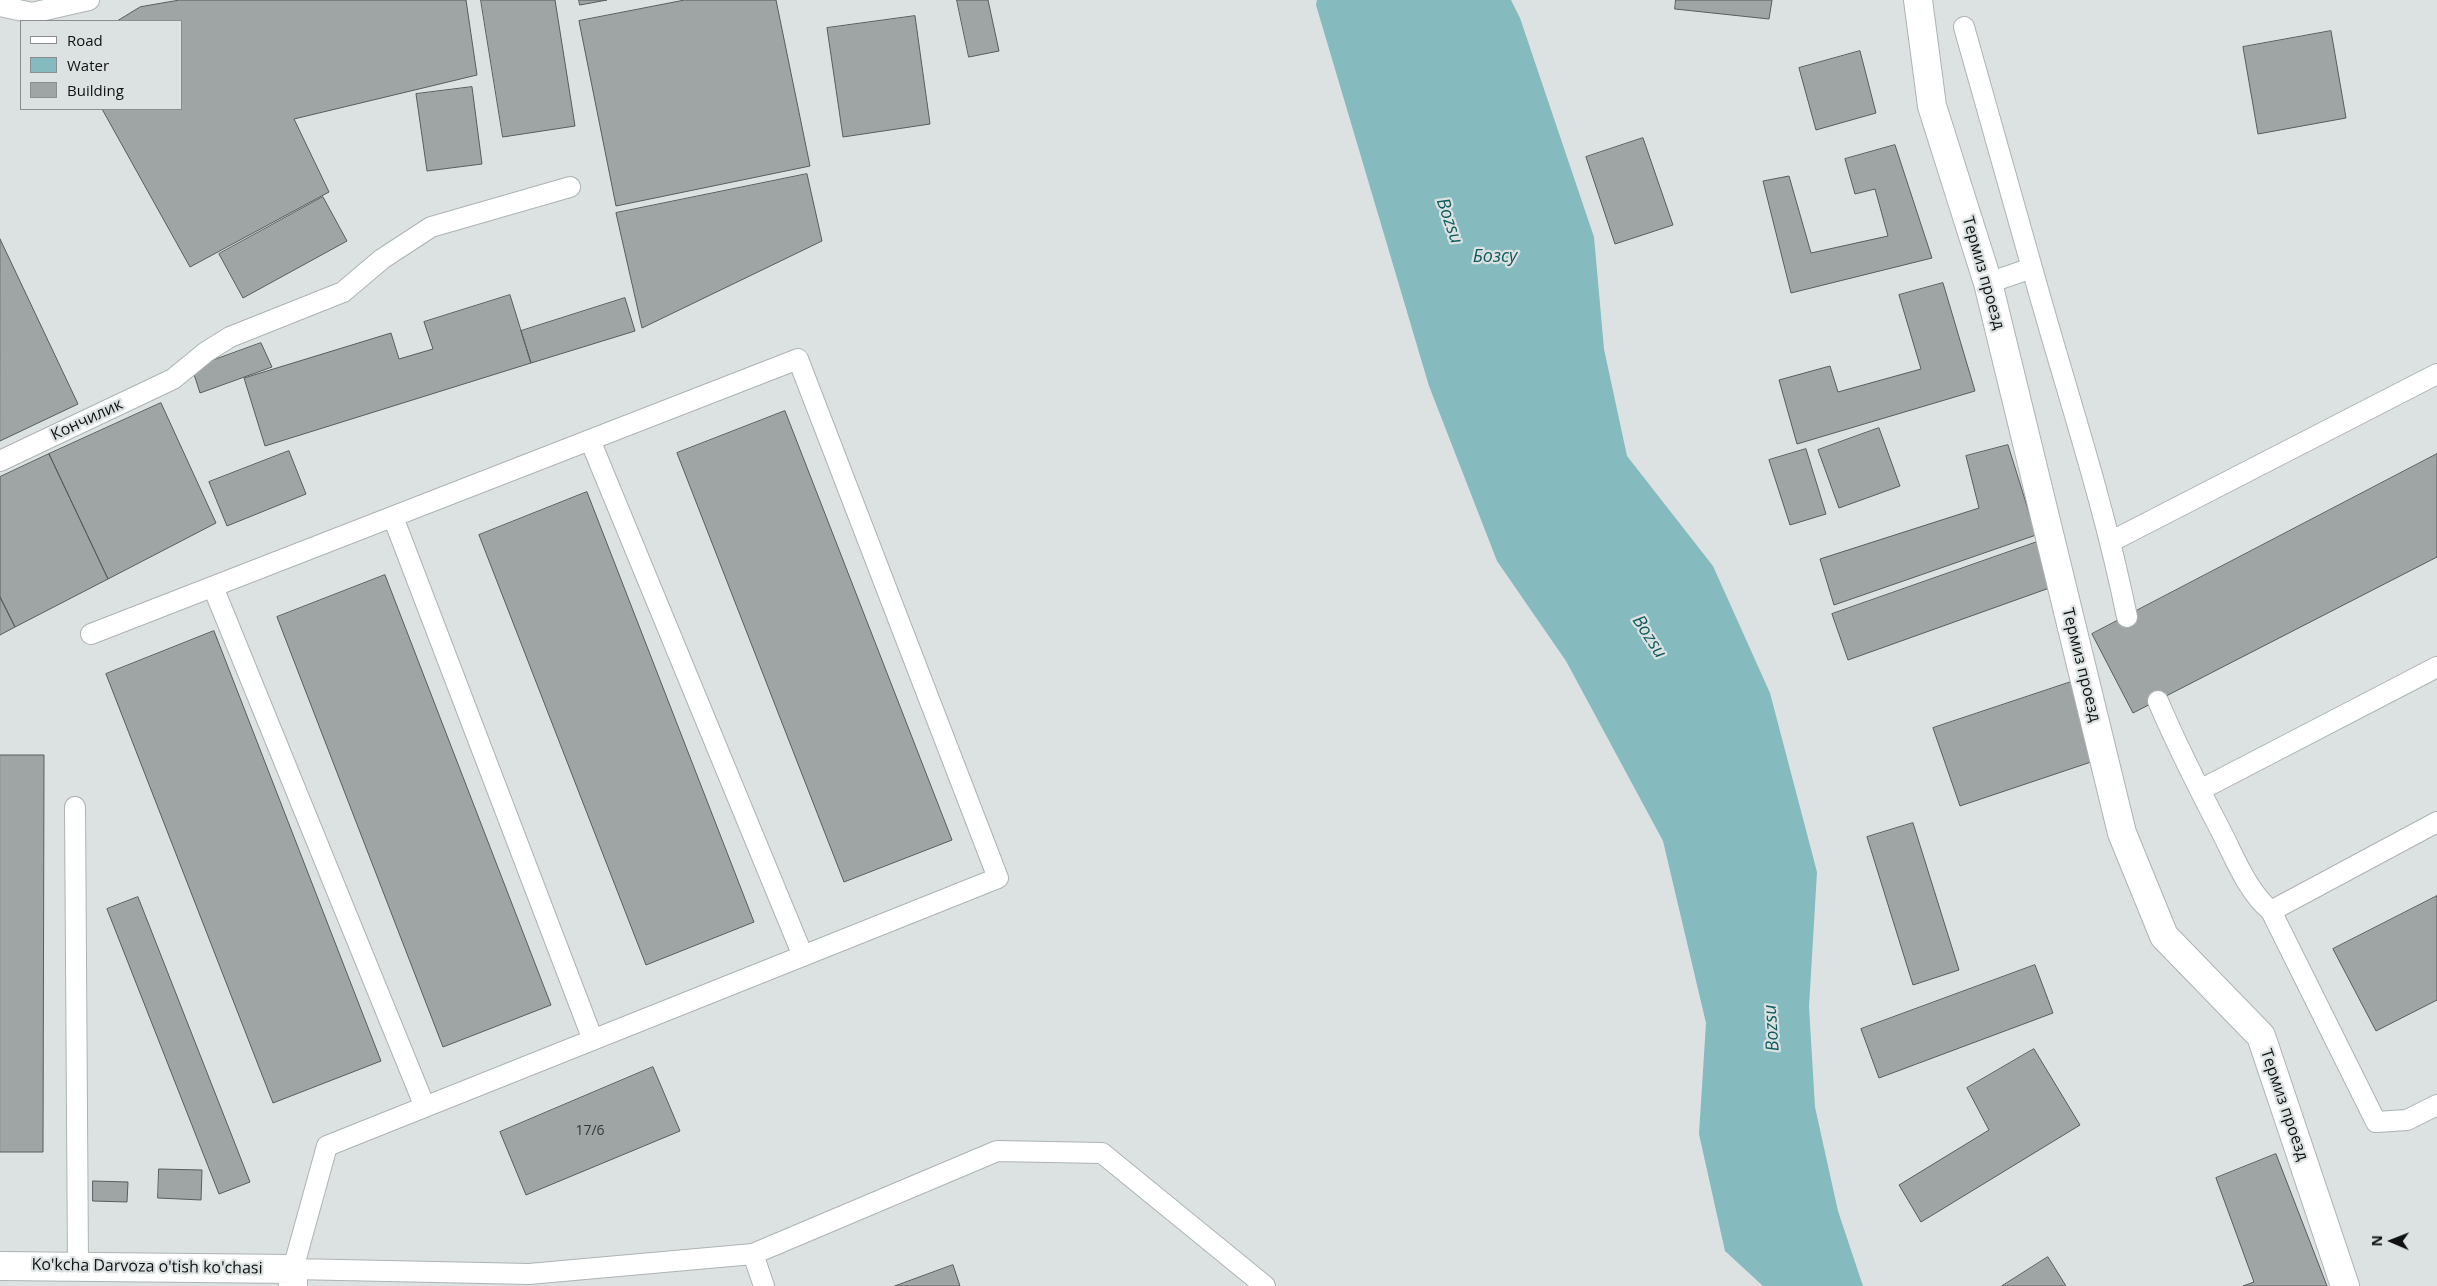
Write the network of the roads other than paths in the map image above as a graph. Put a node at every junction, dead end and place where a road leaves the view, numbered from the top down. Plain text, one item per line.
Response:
1 (89, 0) edge
2 (1918, 0) edge
3 (0, 6) edge
4 (1964, 27) dead end
5 (570, 187) dead end
6 (2032, 268) junction
7 (1988, 283) junction
8 (2437, 374) edge
9 (590, 440) junction
10 (0, 461) edge
11 (393, 517) junction
12 (2110, 542) junction
13 (213, 586) junction
14 (2127, 617) dead end
15 (91, 634) dead end
16 (2437, 667) edge
17 (2158, 701) dead end
18 (2200, 790) junction
19 (75, 807) dead end
20 (2437, 822) edge
21 (2270, 912) junction
22 (803, 956) junction
23 (593, 1040) junction
24 (2437, 1106) edge
25 (426, 1107) junction
26 (753, 1254) junction
27 (0, 1266) edge
28 (78, 1266) junction
29 (293, 1277) edge
30 (764, 1286) edge
31 (1265, 1286) edge
32 (2344, 1286) edge

1 - 3 lane
2 - 7 street, Термиз проезд
4 - 6 lane
5 - 10 lane, Кончилик
6 - 7 lane
6 - 12 lane
7 - 32 street, Термиз проезд
8 - 12 lane
9 - 11 lane
9 - 22 lane
9 - 22 lane
11 - 13 lane
11 - 23 lane
12 - 14 lane
13 - 15 lane
13 - 25 lane
16 - 18 lane
17 - 18 lane
18 - 21 lane
19 - 28 lane
20 - 21 lane
21 - 24 lane
22 - 23 lane
23 - 25 lane
25 - 29 lane
26 - 29 lane
26 - 30 lane
26 - 31 lane
27 - 28 street, Ko'kcha Darvoza o'tish ko'chasi
28 - 29 street, Ko'kcha Darvoza o'tish ko'chasi

